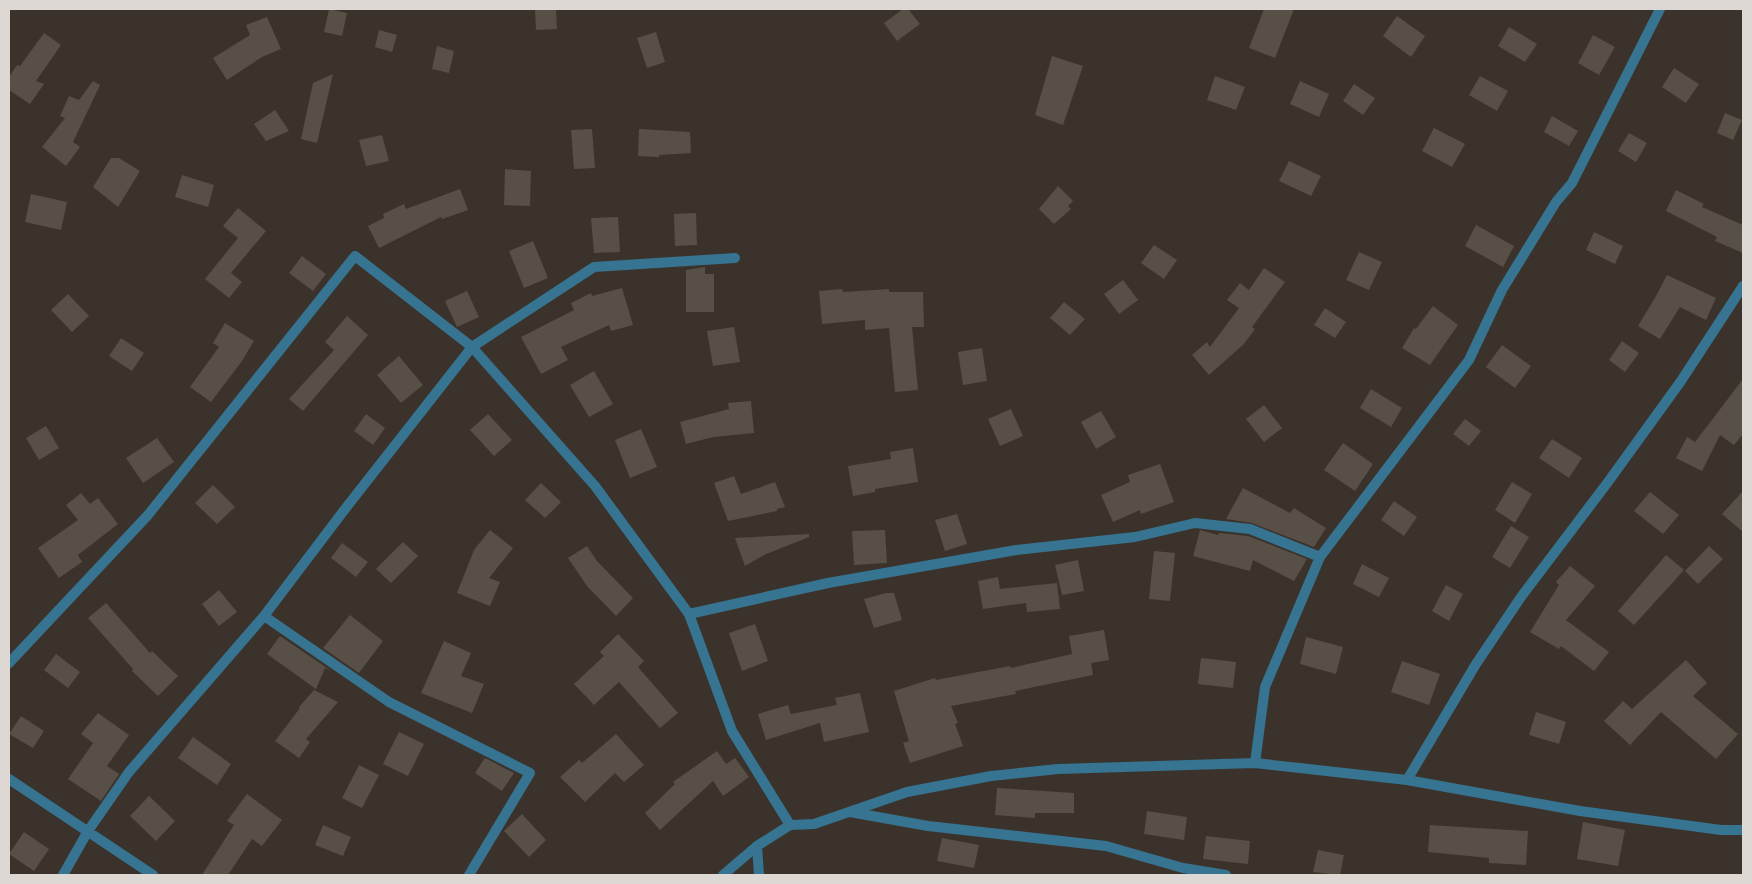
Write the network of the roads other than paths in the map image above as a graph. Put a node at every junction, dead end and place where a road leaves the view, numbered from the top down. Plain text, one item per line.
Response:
1 (1660, 9) edge
2 (734, 258) dead end
3 (1743, 286) edge
4 (472, 347) junction
5 (1320, 557) junction
6 (688, 614) junction
7 (264, 616) junction
8 (9, 663) edge
9 (1254, 763) junction
10 (9, 779) edge
11 (1407, 780) junction
12 (850, 812) junction
13 (790, 825) junction
14 (1743, 830) edge
15 (88, 831) junction
16 (757, 846) junction
17 (63, 875) edge
18 (153, 875) edge
19 (469, 875) edge
20 (723, 875) edge
21 (759, 875) edge
22 (1226, 875) edge

1 - 5 street
2 - 4 street
3 - 11 street
4 - 6 street
4 - 7 street
4 - 8 street
5 - 6 street
5 - 9 street
6 - 13 street
7 - 15 street
7 - 19 street
9 - 11 street
9 - 12 street
10 - 15 street
11 - 14 street
12 - 13 street
12 - 22 street
13 - 16 street
15 - 17 street
15 - 18 street
16 - 20 street
16 - 21 street

